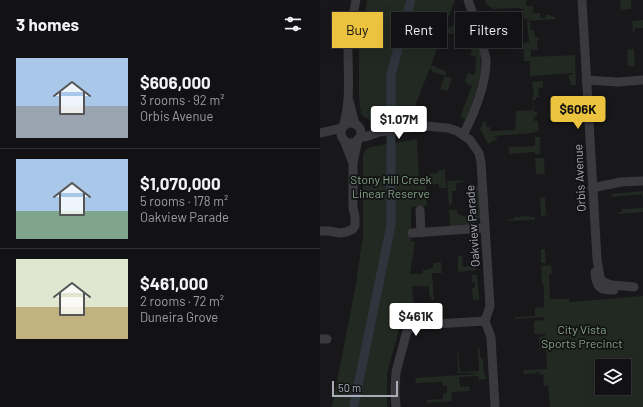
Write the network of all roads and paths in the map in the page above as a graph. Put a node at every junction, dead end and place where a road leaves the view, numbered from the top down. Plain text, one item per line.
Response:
1 (356, 0) edge
2 (468, 0) edge
3 (582, 0) edge
4 (643, 80) edge
5 (586, 84) junction
6 (349, 100) junction
7 (356, 125) junction
8 (343, 127) junction
9 (379, 132) junction
10 (322, 133) edge
11 (463, 135) junction
12 (359, 138) junction
13 (344, 139) junction
14 (353, 163) junction
15 (643, 181) edge
16 (592, 184) junction
17 (420, 210) dead end
18 (485, 228) junction
19 (324, 231) edge
20 (638, 286) edge
21 (486, 321) junction
22 (396, 407) edge
23 (495, 407) edge

1 - 6 street
2 - 11 street
3 - 5 street, Orbis Avenue
4 - 5 street
5 - 16 street, Orbis Avenue
6 - 7 street
6 - 8 street
7 - 8 street
7 - 9 street, Oakview Parade
7 - 12 street
8 - 10 street
8 - 13 street
9 - 11 street, Oakview Parade
9 - 12 street, Oakview Parade
10 - 13 street
11 - 18 street, Oakview Parade
12 - 13 street
12 - 14 street
13 - 14 street
14 - 19 street
15 - 16 street
16 - 20 street, Orbis Avenue
17 - 18 street
18 - 21 street, Oakview Parade
21 - 22 street
21 - 23 street, Oakview Parade

